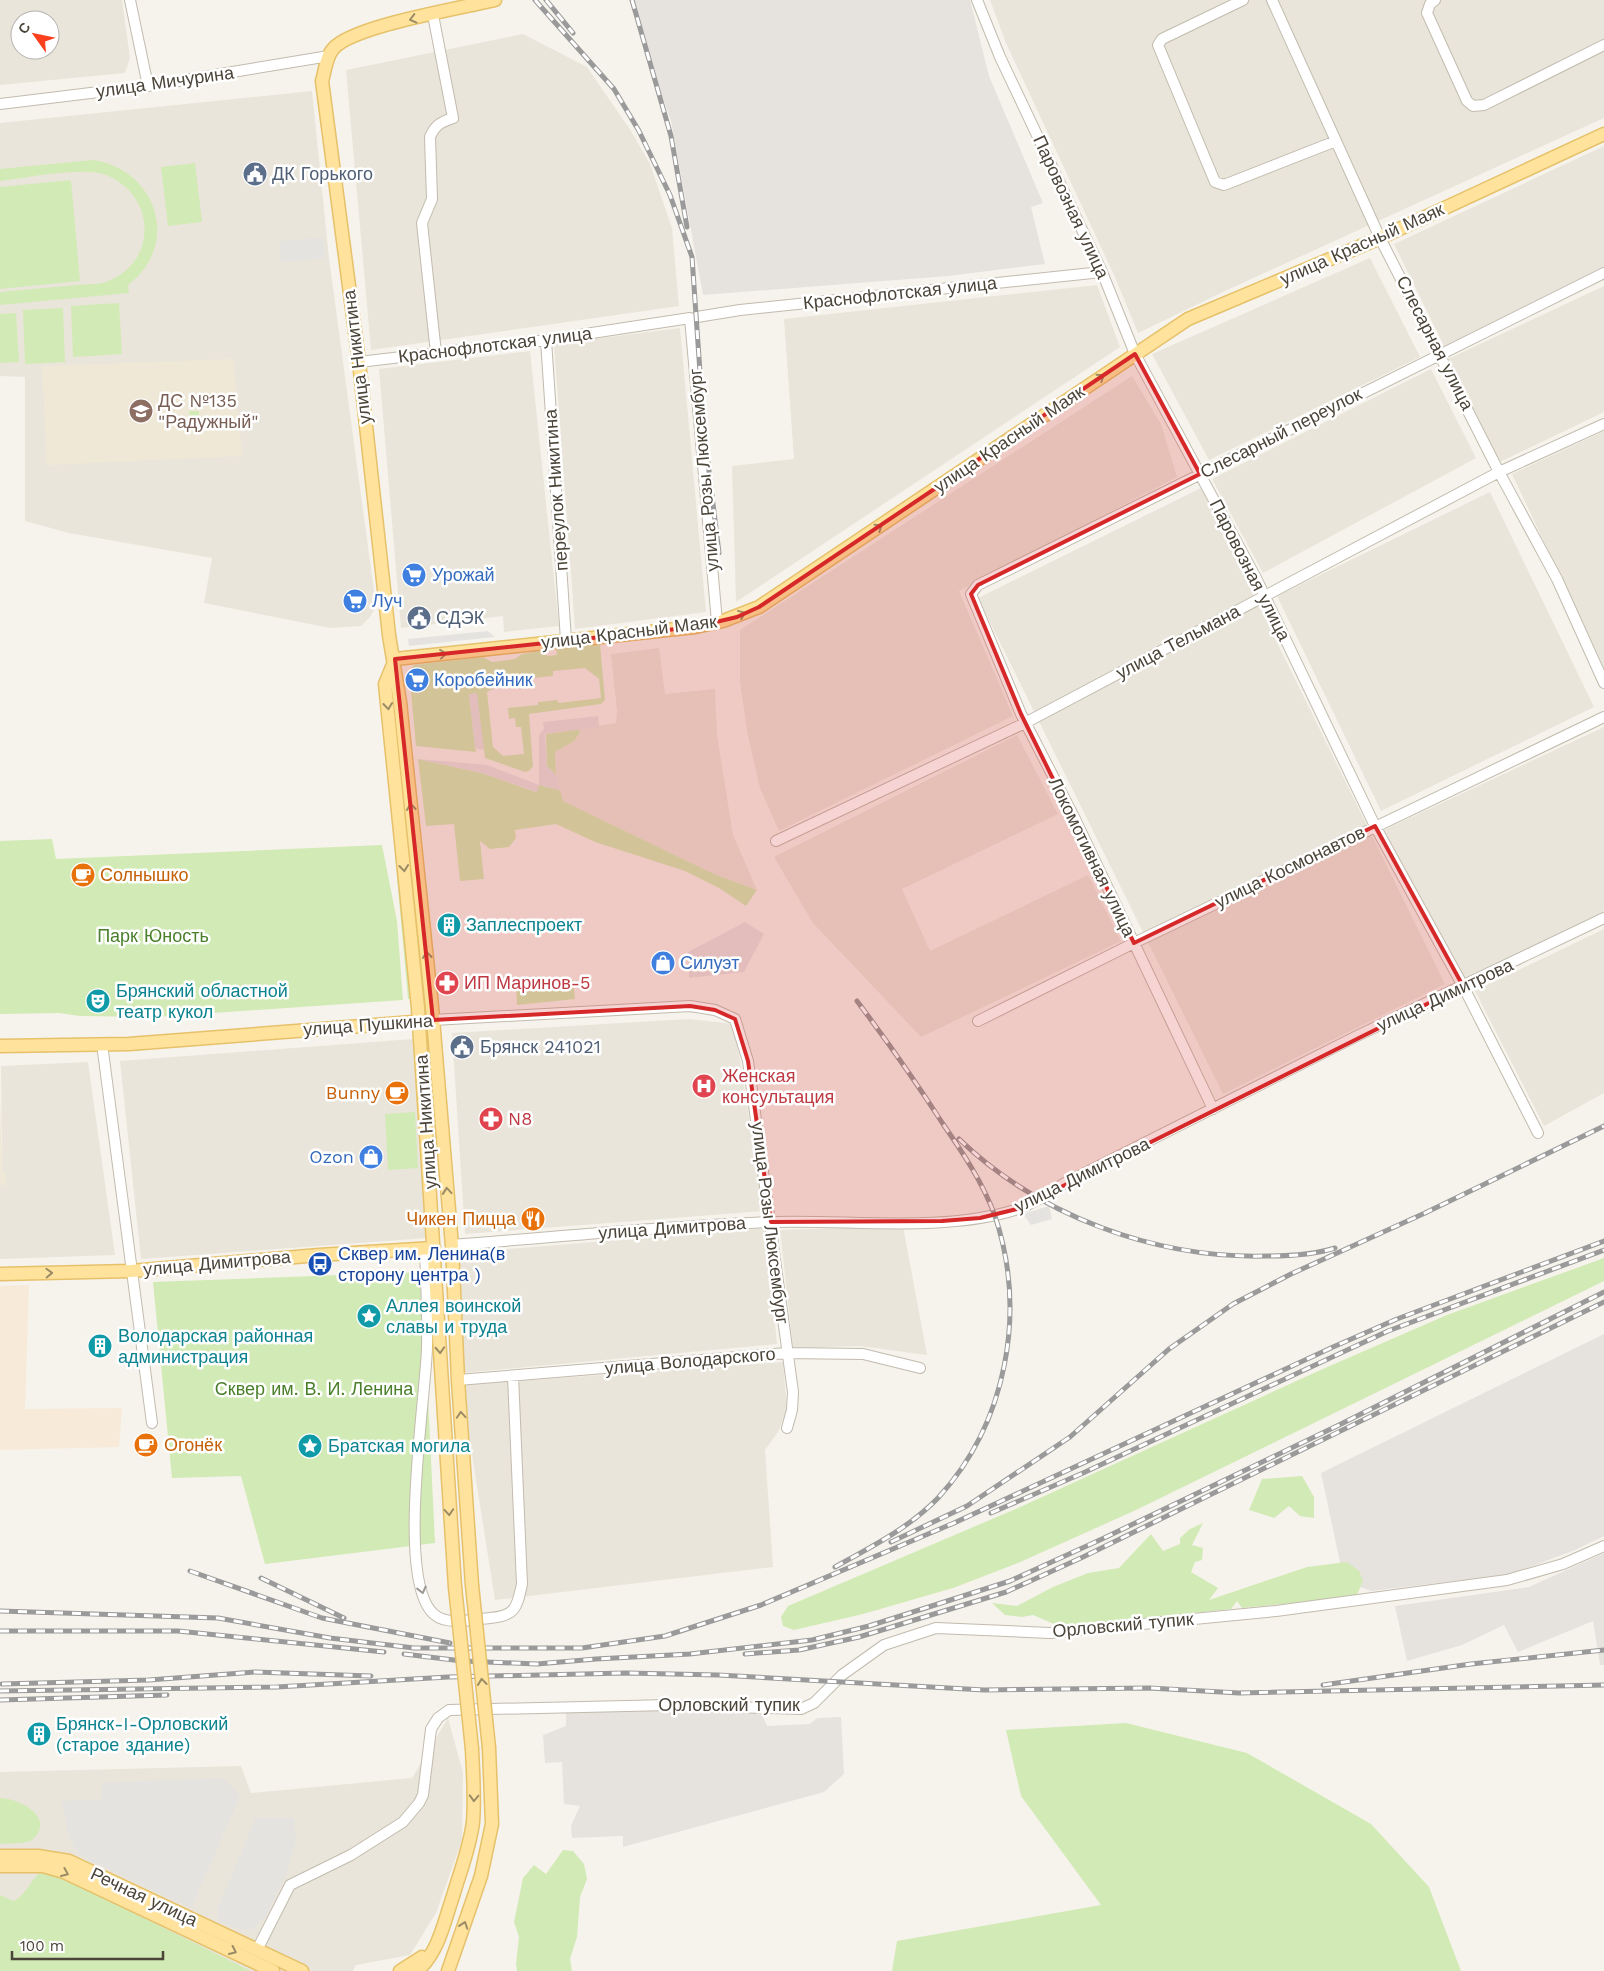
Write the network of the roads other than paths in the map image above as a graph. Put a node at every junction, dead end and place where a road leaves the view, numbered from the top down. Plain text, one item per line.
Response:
1 (130, 0) edge
2 (495, 0) edge
3 (977, 0) edge
4 (1243, 0) edge
5 (1272, 0) edge
6 (1435, 0) edge
7 (433, 15) junction
8 (1604, 44) edge
9 (329, 56) junction
10 (148, 86) junction
11 (0, 104) edge
12 (1604, 134) edge
13 (1336, 141) junction
14 (1380, 238) junction
15 (1102, 272) junction
16 (1604, 273) edge
17 (694, 318) junction
18 (546, 340) junction
19 (436, 352) junction
20 (1440, 353) junction
21 (1135, 354) junction
22 (358, 362) junction
23 (1604, 424) edge
24 (1499, 472) junction
25 (1200, 474) junction
26 (1265, 596) junction
27 (974, 604) joint
28 (717, 622) junction
29 (566, 640) junction
30 (395, 660) junction
31 (1604, 683) edge
32 (1604, 717) edge
33 (1025, 723) junction
34 (1375, 826) junction
35 (776, 840) dead end
36 (1604, 918) edge
37 (1134, 943) junction
38 (1463, 986) junction
39 (735, 1019) joint
40 (434, 1020) junction
41 (978, 1021) dead end
42 (419, 1022) junction
43 (102, 1044) junction
44 (0, 1046) edge
45 (1213, 1109) junction
46 (1538, 1133) dead end
47 (771, 1222) junction
48 (452, 1245) junction
49 (430, 1249) junction
50 (131, 1271) junction
51 (0, 1274) edge
52 (786, 1353) junction
53 (920, 1368) dead end
54 (513, 1376) junction
55 (458, 1380) junction
56 (152, 1424) dead end
57 (787, 1428) dead end
58 (1604, 1546) edge
59 (0, 1856) edge
60 (0, 1866) edge
61 (449, 1912) junction
62 (257, 1950) junction
63 (278, 1966) edge
64 (302, 1971) edge
65 (400, 1971) edge
66 (417, 1971) edge
67 (448, 1971) edge

1 - 10 street
2 - 7 main road
3 - 15 street, Паровозная улица
4 - 13 street
5 - 13 street, Слесарная улица
6 - 8 street
7 -> 9 main road
7 - 19 street
9 - 10 street, улица Мичурина
9 - 22 main road, улица Никитина
10 - 11 street, улица Мичурина
12 - 14 main road, улица Красный Маяк
13 - 14 street, Слесарная улица
14 - 20 street, Слесарная улица
14 - 21 main road, улица Красный Маяк
15 - 17 street, Краснофлотская улица
15 - 21 street, Паровозная улица
16 - 20 street, Слесарный переулок
17 - 18 street, Краснофлотская улица
17 - 28 street, улица Розы Люксембург
18 - 19 street, Краснофлотская улица
18 - 29 street, переулок Никитина
19 - 22 street, Краснофлотская улица
20 - 24 street, Слесарная улица
20 - 25 street, Слесарный переулок
21 - 25 street, Паровозная улица
28 -> 21 main road, улица Красный Маяк
22 - 30 main road, улица Никитина
23 - 24 street, улица Тельмана
24 - 26 street, улица Тельмана
24 - 31 street, Слесарная улица
25 - 26 street, Паровозная улица
25 - 27 street, Слесарный переулок
26 - 33 street, улица Тельмана
26 - 34 street, Паровозная улица
27 - 33 street, Локомотивная улица
28 - 29 main road, улица Красный Маяк
30 -> 29 main road, улица Красный Маяк
40 -> 30 main road, улица Никитина
30 -> 42 main road, улица Никитина
32 - 34 street, улица Космонавтов
33 - 35 street, улица Тельмана
33 - 37 street, Локомотивная улица
34 - 37 street, улица Космонавтов
34 - 38 street, Паровозная улица
36 - 38 street, улица Димитрова
37 - 41 street, улица Космонавтов
37 - 45 street, Локомотивная улица
38 - 45 street, улица Димитрова
38 - 46 street, Паровозная улица
39 - 40 street, улица Пушкина
39 - 47 street, улица Розы Люксембург
40 - 42 main road, улица Пушкина
48 -> 40 main road, улица Никитина
42 - 43 main road, улица Пушкина
42 - 49 main road, улица Никитина
43 - 44 main road, улица Пушкина
43 - 50 street
45 - 47 street, улица Димитрова
47 - 48 street, улица Димитрова
47 - 52 street, улица Розы Люксембург
48 - 55 main road, улица Никитина
49 - 50 main road, улица Димитрова
49 -> 54 street
49 -> 61 main road, улица Никитина, bridge
51 -> 50 main road, улица Димитрова
50 - 56 street
52 - 53 street, улица Володарского
52 - 54 street, улица Володарского
52 - 57 street, улица Розы Люксембург
54 - 55 street, улица Володарского
67 -> 55 main road, улица Никитина, bridge
58 - 62 street, Орловский тупик
59 - 62 main road, Речная улица
60 -> 63 main road, Речная улица
61 - 65 main road
61 - 66 main road
62 - 63 main road, Речная улица
63 - 64 main road

